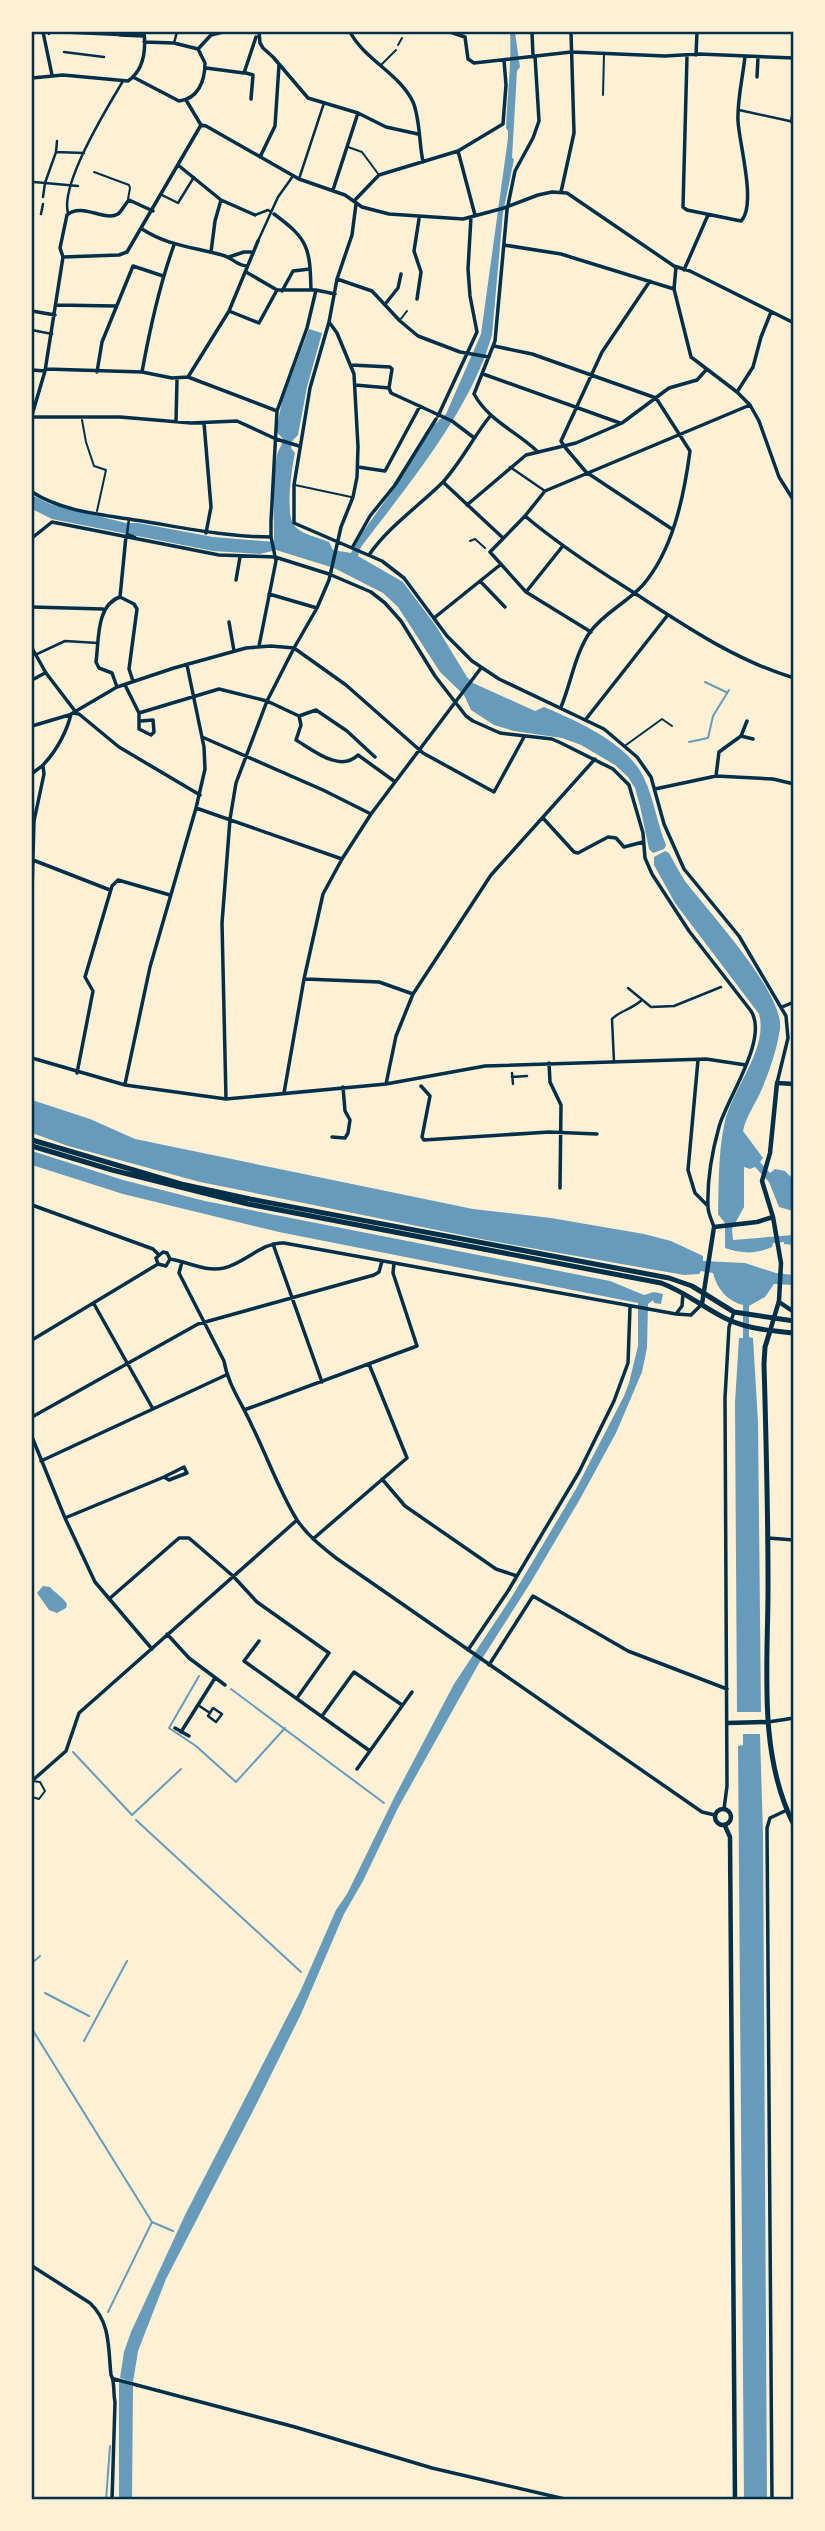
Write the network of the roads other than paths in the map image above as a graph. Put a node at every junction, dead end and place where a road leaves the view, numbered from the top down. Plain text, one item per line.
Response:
1 (43, 32) edge
2 (50, 32) edge
3 (177, 32) edge
4 (214, 32) edge
5 (223, 32) edge
6 (242, 32) edge
7 (248, 32) edge
8 (259, 32) edge
9 (351, 32) edge
10 (450, 32) edge
11 (532, 32) edge
12 (570, 32) edge
13 (697, 32) edge
14 (144, 34) edge
15 (465, 34) edge
16 (120, 35) joint
17 (256, 37) dead end
18 (402, 38) dead end
19 (144, 42) junction
20 (174, 43) junction
21 (398, 45) dead end
22 (198, 49) junction
23 (396, 50) dead end
24 (571, 51) junction
25 (64, 52) dead end
26 (604, 54) junction
27 (696, 55) junction
28 (534, 56) junction
29 (687, 56) junction
30 (745, 56) junction
31 (104, 57) dead end
32 (758, 57) junction
33 (793, 58) edge
34 (506, 60) junction
35 (279, 64) junction
36 (381, 65) junction
37 (206, 68) junction
38 (245, 73) junction
39 (51, 77) junction
40 (133, 77) junction
41 (757, 77) dead end
42 (32, 78) edge
43 (120, 81) junction
44 (603, 94) dead end
45 (251, 99) dead end
46 (186, 100) junction
47 (324, 103) junction
48 (793, 105) edge
49 (738, 110) junction
50 (358, 113) junction
51 (792, 122) edge
52 (201, 125) junction
53 (418, 134) junction
54 (57, 141) dead end
55 (347, 147) junction
56 (458, 150) junction
57 (56, 152) junction
58 (84, 153) junction
59 (260, 157) junction
60 (423, 162) junction
61 (178, 165) junction
62 (94, 172) dead end
63 (379, 175) junction
64 (293, 176) junction
65 (194, 177) junction
66 (299, 179) junction
67 (34, 182) dead end
68 (45, 183) junction
69 (70, 185) junction
70 (78, 186) dead end
71 (333, 190) junction
72 (561, 192) junction
73 (162, 195) junction
74 (43, 197) dead end
75 (221, 200) junction
76 (130, 201) junction
77 (356, 203) junction
78 (43, 205) dead end
79 (505, 207) junction
80 (153, 211) junction
81 (273, 212) junction
82 (68, 213) junction
83 (41, 214) dead end
84 (255, 215) joint
85 (708, 215) junction
86 (473, 216) junction
87 (419, 218) junction
88 (142, 229) junction
89 (258, 241) joint
90 (174, 245) junction
91 (505, 245) junction
92 (211, 252) junction
93 (251, 252) junction
94 (63, 257) junction
95 (229, 257) junction
96 (247, 266) junction
97 (676, 267) junction
98 (310, 269) junction
99 (684, 270) junction
100 (246, 272) junction
101 (401, 274) dead end
102 (163, 276) junction
103 (337, 279) junction
104 (650, 281) junction
105 (674, 289) junction
106 (280, 290) junction
107 (314, 290) junction
108 (335, 294) junction
109 (417, 299) dead end
110 (386, 304) junction
111 (56, 305) junction
112 (115, 306) junction
113 (32, 311) edge
114 (407, 311) dead end
115 (229, 312) junction
116 (771, 312) junction
117 (55, 316) junction
118 (329, 321) junction
119 (400, 321) junction
120 (793, 323) edge
121 (32, 330) edge
122 (52, 334) junction
123 (494, 346) junction
124 (470, 353) junction
125 (488, 356) junction
126 (349, 365) junction
127 (32, 370) edge
128 (46, 370) junction
129 (706, 370) junction
130 (97, 372) junction
131 (142, 372) junction
132 (484, 374) junction
133 (590, 375) junction
134 (188, 377) junction
135 (177, 378) junction
136 (355, 385) junction
137 (389, 388) junction
138 (737, 392) junction
139 (656, 398) junction
140 (750, 405) junction
141 (420, 406) junction
142 (575, 408) junction
143 (277, 411) junction
144 (491, 415) junction
145 (32, 416) edge
146 (82, 417) junction
147 (439, 417) junction
148 (176, 422) junction
149 (204, 423) junction
150 (622, 423) junction
151 (680, 433) junction
152 (473, 437) junction
153 (276, 439) junction
154 (299, 446) junction
155 (564, 446) junction
156 (537, 451) junction
157 (358, 467) junction
158 (510, 467) junction
159 (586, 472) junction
160 (443, 482) junction
161 (294, 485) junction
162 (545, 491) junction
163 (32, 492) edge
164 (353, 497) junction
165 (793, 501) edge
166 (467, 505) junction
167 (97, 513) junction
168 (525, 516) junction
169 (128, 521) junction
170 (673, 529) junction
171 (206, 533) junction
172 (126, 534) junction
173 (32, 538) edge
174 (503, 538) junction
175 (272, 540) junction
176 (470, 541) dead end
177 (338, 542) junction
178 (562, 547) junction
179 (352, 548) junction
180 (487, 550) junction
181 (275, 554) junction
182 (369, 555) junction
183 (240, 557) junction
184 (500, 565) junction
185 (329, 574) junction
186 (236, 580) dead end
187 (480, 581) junction
188 (526, 592) junction
189 (268, 593) junction
190 (634, 593) junction
191 (120, 597) junction
192 (32, 607) edge
193 (505, 607) dead end
194 (317, 608) junction
195 (103, 609) junction
196 (667, 616) junction
197 (434, 618) junction
198 (229, 622) dead end
199 (591, 632) junction
200 (99, 643) junction
201 (259, 646) junction
202 (32, 648) edge
203 (294, 648) junction
204 (234, 651) junction
205 (35, 655) junction
206 (187, 665) junction
207 (481, 668) junction
208 (46, 673) junction
209 (793, 678) edge
210 (32, 680) edge
211 (133, 681) junction
212 (124, 685) junction
213 (117, 687) junction
214 (193, 695) junction
215 (267, 701) junction
216 (456, 701) junction
217 (561, 708) junction
218 (73, 713) junction
219 (139, 713) junction
220 (299, 716) junction
221 (586, 719) junction
222 (141, 721) junction
223 (747, 721) dead end
224 (32, 726) edge
225 (672, 726) dead end
226 (524, 736) junction
227 (741, 736) junction
228 (202, 737) junction
229 (753, 739) dead end
230 (625, 746) junction
231 (418, 749) junction
232 (246, 755) junction
233 (375, 757) dead end
234 (593, 762) junction
235 (43, 766) junction
236 (32, 774) edge
237 (716, 776) junction
238 (394, 781) junction
239 (793, 784) edge
240 (655, 789) junction
241 (200, 795) junction
242 (197, 808) junction
243 (371, 814) junction
244 (543, 818) junction
245 (230, 819) junction
246 (643, 842) junction
247 (342, 859) junction
248 (33, 860) junction
249 (110, 890) junction
250 (32, 891) edge
251 (170, 895) junction
252 (304, 979) junction
253 (721, 987) dead end
254 (628, 988) dead end
255 (413, 994) junction
256 (642, 1000) junction
257 (793, 1002) edge
258 (782, 1007) junction
259 (788, 1023) junction
260 (793, 1028) edge
261 (32, 1058) edge
262 (698, 1060) junction
263 (614, 1062) junction
264 (549, 1063) junction
265 (746, 1065) junction
266 (512, 1071) junction
267 (78, 1073) junction
268 (527, 1076) dead end
269 (777, 1083) junction
270 (386, 1084) junction
271 (513, 1084) dead end
272 (793, 1084) edge
273 (125, 1085) junction
274 (421, 1086) dead end
275 (343, 1087) junction
276 (284, 1093) junction
277 (226, 1099) junction
278 (562, 1132) junction
279 (597, 1134) dead end
280 (332, 1137) dead end
281 (32, 1140) edge
282 (32, 1146) edge
283 (560, 1188) dead end
284 (32, 1205) edge
285 (708, 1206) junction
286 (774, 1217) junction
287 (714, 1227) junction
288 (274, 1244) junction
289 (158, 1254) junction
290 (170, 1259) junction
291 (382, 1261) junction
292 (182, 1262) junction
293 (158, 1264) junction
294 (394, 1264) junction
295 (683, 1292) junction
296 (705, 1293) junction
297 (292, 1298) junction
298 (779, 1301) junction
299 (94, 1304) junction
300 (702, 1304) junction
301 (630, 1306) junction
302 (734, 1312) junction
303 (793, 1312) edge
304 (676, 1314) junction
305 (775, 1319) junction
306 (730, 1321) junction
307 (793, 1321) edge
308 (205, 1322) junction
309 (770, 1331) junction
310 (793, 1333) edge
311 (32, 1340) edge
312 (127, 1364) junction
313 (369, 1364) junction
314 (226, 1375) junction
315 (322, 1382) junction
316 (153, 1409) junction
317 (244, 1410) junction
318 (32, 1417) edge
319 (32, 1437) edge
320 (41, 1461) junction
321 (164, 1478) junction
322 (382, 1479) junction
323 (65, 1518) junction
324 (297, 1520) junction
325 (767, 1538) junction
326 (313, 1539) junction
327 (793, 1540) edge
328 (233, 1576) junction
329 (517, 1576) junction
330 (109, 1600) junction
331 (167, 1634) junction
332 (259, 1642) dead end
333 (152, 1649) junction
334 (468, 1650) junction
335 (489, 1665) junction
336 (215, 1678) junction
337 (225, 1685) dead end
338 (727, 1689) junction
339 (412, 1692) dead end
340 (297, 1698) junction
341 (198, 1705) junction
342 (402, 1705) junction
343 (210, 1713) dead end
344 (322, 1716) junction
345 (793, 1718) edge
346 (727, 1723) junction
347 (768, 1723) junction
348 (175, 1728) dead end
349 (181, 1732) junction
350 (189, 1737) dead end
351 (370, 1751) junction
352 (357, 1769) dead end
353 (32, 1781) edge
354 (32, 1797) edge
355 (724, 1809) junction
356 (787, 1810) junction
357 (715, 1815) junction
358 (724, 1825) junction
359 (793, 1825) edge
360 (32, 2266) edge
361 (114, 2379) junction
362 (112, 2500) edge
363 (569, 2500) edge
364 (735, 2500) edge
365 (772, 2500) edge

1 - 39 street
2 - 16 street
3 - 20 street
4 - 5 street
4 - 22 street
6 - 7 street
8 - 35 street
9 - 36 street
10 - 15 street
11 - 28 street
12 - 24 street
13 - 27 street
14 - 16 street
14 - 19 street
15 - 34 street
17 - 38 street
18 - 21 lane
19 - 20 street
19 - 40 street
20 - 22 street
22 - 37 street
23 - 36 lane
24 - 26 street
24 - 28 street
24 - 72 street
25 - 31 street
26 - 29 street
26 - 44 lane
27 - 29 street
27 - 30 street
28 - 34 street
28 - 79 street
29 - 85 street
30 - 32 street
30 - 49 street
32 - 33 street
32 - 41 street
34 - 56 street
35 - 47 street
35 - 59 street
36 - 53 street
37 - 38 street
37 - 46 street
38 - 45 street
39 - 42 street
39 - 43 street
40 - 43 street
40 - 46 street
43 - 58 street
46 - 52 street
47 - 50 street
47 - 66 street
48 - 51 street
49 - 51 street
49 - 85 street
50 - 53 street
50 - 55 street
52 - 59 street
52 - 61 street
53 - 60 street
54 - 57 street
55 - 63 lane
55 - 71 street
56 - 60 street
56 - 86 street
57 - 58 street
57 - 68 street
58 - 69 street
59 - 64 street
60 - 63 street
61 - 65 street
61 - 73 street
62 - 76 lane
63 - 77 street
64 - 66 street
64 - 81 street
65 - 73 street
65 - 75 street
66 - 71 street
67 - 68 street
68 - 69 street
68 - 74 street
69 - 70 street
69 - 82 street
71 - 77 street
72 - 79 street
72 - 97 street
73 - 80 street
75 - 84 street
75 - 92 street
76 - 80 street
76 - 82 street
77 - 87 street
77 - 103 street
78 - 83 street
79 - 86 street
79 - 91 street
80 - 88 street
81 - 84 street
81 - 89 street
81 - 98 street
82 - 94 street
85 - 99 street
86 - 87 street
86 - 124 street
87 - 109 street
88 - 90 street
88 - 94 street
89 - 93 street
90 - 92 street
90 - 102 street
91 - 104 street
91 - 123 street
92 - 95 street
93 - 95 street
93 - 96 street
94 - 111 street
95 - 96 street
96 - 100 street
97 - 99 street
97 - 105 street
98 - 106 street
98 - 107 street
99 - 116 street
100 - 106 street
100 - 115 street
101 - 110 street
102 - 112 street
102 - 131 street
103 - 108 street
103 - 110 street
104 - 105 street
104 - 133 street
105 - 129 street
106 - 107 street
106 - 115 street
107 - 108 street
107 - 143 street
108 - 118 street
110 - 119 street
111 - 112 street
111 - 117 street
112 - 130 street
113 - 117 street
114 - 119 lane
115 - 134 street
116 - 120 street
116 - 138 street
117 - 122 street
118 - 126 street
118 - 154 street
119 - 124 street
121 - 122 street
122 - 128 street
123 - 125 street
123 - 133 street
124 - 125 street
124 - 147 street
125 - 132 street
126 - 136 street
126 - 137 street
127 - 128 street
128 - 130 street
128 - 145 street
129 - 138 street
129 - 139 street
130 - 131 street
131 - 135 street
132 - 142 street
132 - 144 street
133 - 139 street
133 - 142 street
134 - 135 street
134 - 143 street
135 - 148 street
136 - 137 street
136 - 157 street
137 - 141 street
138 - 140 street
139 - 150 street
139 - 151 street
140 - 151 street
140 - 165 street
141 - 147 street
141 - 157 street
142 - 150 street
142 - 155 street
143 - 153 street
144 - 152 street
144 - 156 street
145 - 146 street
146 - 148 street
146 - 167 lane
147 - 152 street
147 - 179 street
148 - 149 street
149 - 153 street
149 - 171 street
150 - 155 street
151 - 159 street
151 - 170 street
152 - 160 street
153 - 154 street
153 - 175 street
154 - 161 street
155 - 156 street
155 - 159 street
156 - 158 street
157 - 164 street
158 - 162 street
158 - 166 street
159 - 162 street
159 - 170 street
160 - 166 street
160 - 182 street
161 - 164 lane
161 - 177 street
162 - 168 street
163 - 167 street
164 - 177 street
166 - 174 street
167 - 169 street
168 - 174 street
168 - 178 street
169 - 171 street
169 - 172 street
170 - 190 street
171 - 175 street
172 - 173 street
172 - 183 street
172 - 191 street
174 - 180 street
175 - 181 street
176 - 180 lane
177 - 179 street
177 - 185 street
178 - 188 street
178 - 190 street
179 - 182 street
180 - 184 street
181 - 183 street
181 - 185 street
181 - 189 street
182 - 197 street
183 - 186 street
184 - 187 street
184 - 188 street
185 - 194 street
185 - 216 street
187 - 193 street
187 - 197 street
188 - 199 street
189 - 194 street
189 - 201 street
190 - 196 street
190 - 199 street
191 - 195 street
191 - 211 street
192 - 195 street
194 - 203 street
195 - 200 street
196 - 209 street
196 - 221 street
197 - 207 street
198 - 204 street
199 - 217 street
200 - 205 street
200 - 213 street
201 - 203 street
201 - 204 street
202 - 205 street
203 - 215 street
203 - 231 street
204 - 206 street
205 - 208 street
206 - 211 street
206 - 214 street
207 - 216 street
207 - 217 street
208 - 210 street
208 - 218 street
211 - 212 street
212 - 213 street
212 - 219 street
213 - 218 street
214 - 215 street
214 - 219 street
214 - 228 street
215 - 220 street
215 - 232 street
216 - 226 street
216 - 231 street
217 - 221 street
218 - 224 street
218 - 235 street
218 - 241 street
219 - 222 street
220 - 233 street
220 - 238 street
221 - 230 street
222 - 222 street
223 - 227 street
225 - 230 lane
226 - 231 street
226 - 234 street
227 - 229 street
227 - 237 street
228 - 232 street
228 - 241 street
230 - 240 street
231 - 238 street
232 - 243 street
232 - 245 street
234 - 244 street
234 - 246 street
235 - 236 street
235 - 248 street
237 - 239 street
237 - 240 street
238 - 243 street
240 - 258 street
241 - 242 street
242 - 245 street
242 - 251 street
243 - 247 street
244 - 246 street
244 - 255 street
245 - 247 street
245 - 277 street
246 - 265 street
247 - 252 street
248 - 249 street
248 - 250 street
249 - 251 street
249 - 267 street
251 - 273 street
252 - 255 street
252 - 276 street
253 - 256 street
254 - 256 street
255 - 270 street
256 - 263 street
257 - 258 street
258 - 259 street
259 - 260 street
259 - 269 street
261 - 267 street
262 - 263 street
262 - 265 street
262 - 285 street
263 - 264 street
264 - 266 street
264 - 278 street
265 - 285 street
266 - 268 street
266 - 270 street
266 - 271 street
267 - 273 street
269 - 272 street
269 - 286 street
270 - 275 street
273 - 277 street
274 - 278 street
275 - 276 street
275 - 280 street
276 - 277 street
278 - 279 street
278 - 283 street
281 - 296 main road
282 - 295 main road
284 - 289 street
285 - 287 street
286 - 287 street
286 - 298 street
287 - 296 street
288 - 291 street
288 - 292 street
288 - 297 street
289 - 290 street
289 - 293 street
290 - 292 street
290 - 293 street
291 - 294 street
291 - 297 street
292 - 308 street
293 - 299 street
294 - 301 street
294 - 313 street
295 - 300 main road
295 - 304 street
296 - 300 street
296 - 302 main road
297 - 308 street
297 - 315 street
298 - 303 street
298 - 305 street
299 - 311 street
299 - 312 street
300 - 304 street
300 - 306 main road
301 - 304 street
301 - 329 street
302 - 305 main road
302 - 306 street
305 - 307 main road
305 - 309 street
306 - 309 main road
306 - 338 street
308 - 312 street
308 - 314 street
309 - 310 main road
309 - 325 main road
312 - 316 street
312 - 318 street
313 - 315 street
313 - 322 street
314 - 316 street
314 - 317 street
315 - 317 street
316 - 320 street
317 - 324 street
319 - 320 street
320 - 323 street
321 - 321 street
321 - 323 street
322 - 326 street
322 - 329 street
323 - 330 street
324 - 326 street
324 - 328 street
325 - 327 street
325 - 347 main road
326 - 334 street
328 - 330 street
328 - 331 street
328 - 340 street
329 - 334 street
330 - 333 street
331 - 333 street
331 - 336 street
332 - 340 street
333 - 353 street
334 - 335 street
335 - 338 street
335 - 357 street
336 - 337 street
336 - 341 street
338 - 346 street
339 - 342 street
340 - 344 street
341 - 343 street
341 - 349 street
342 - 344 street
342 - 351 street
344 - 351 street
345 - 347 street
346 - 347 street
346 - 355 street
347 - 356 main road
348 - 349 street
349 - 350 street
351 - 352 street
353 - 354 lane
355 - 357 street
355 - 358 street
356 - 359 main road
356 - 365 street
357 - 358 street
358 - 364 street
360 - 361 street
361 - 362 street
361 - 363 street

